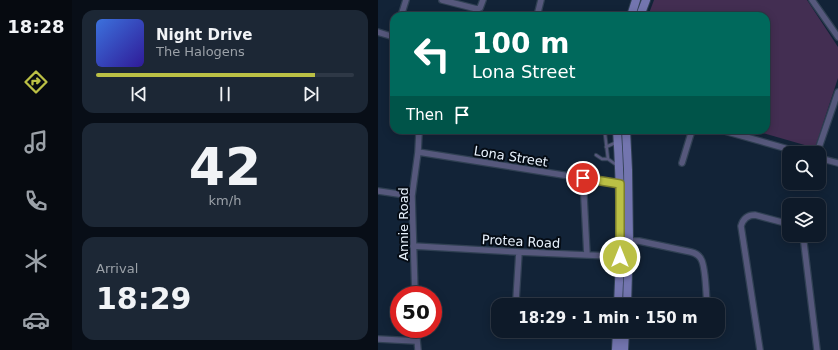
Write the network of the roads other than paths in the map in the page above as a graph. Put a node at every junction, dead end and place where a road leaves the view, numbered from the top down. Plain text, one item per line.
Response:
1 (406, 0) edge
2 (442, 0) edge
3 (483, 0) edge
4 (541, 0) edge
5 (636, 0) edge
6 (646, 0) edge
7 (812, 0) edge
8 (402, 12) edge
9 (538, 12) edge
10 (632, 12) edge
11 (642, 12) edge
12 (378, 32) edge
13 (390, 36) edge
14 (838, 37) edge
15 (838, 92) edge
16 (419, 134) edge
17 (605, 134) edge
18 (617, 134) edge
19 (626, 134) edge
20 (691, 134) edge
21 (735, 134) edge
22 (618, 141) junction
23 (606, 146) junction
24 (820, 146) edge
25 (782, 147) edge
26 (418, 152) junction
27 (596, 155) dead end
28 (608, 159) junction
29 (826, 160) edge
30 (682, 163) dead end
31 (838, 163) edge
32 (619, 168) junction
33 (583, 178) junction
34 (620, 184) junction
35 (378, 191) edge
36 (412, 196) junction
37 (782, 222) edge
38 (620, 241) junction
39 (629, 241) junction
40 (804, 242) edge
41 (413, 246) junction
42 (519, 252) junction
43 (587, 255) junction
44 (624, 255) junction
45 (415, 286) edge
46 (516, 298) edge
47 (619, 298) edge
48 (626, 298) edge
49 (706, 298) edge
50 (416, 338) edge
51 (617, 338) edge
52 (625, 338) edge
53 (378, 339) edge
54 (416, 342) junction
55 (418, 350) edge
56 (616, 350) edge
57 (624, 350) edge
58 (760, 350) edge
59 (817, 350) edge

1 - 8 street
2 - 3 street
4 - 9 street
5 - 10 main road
6 - 11 main road
7 - 14 street
12 - 13 street
15 - 24 street
16 - 26 street
17 - 23 lane
18 - 22 main road
19 - 39 main road
20 - 30 street
21 - 25 street
22 - 23 lane
22 - 32 main road
23 - 28 lane
26 - 33 street, Lona Street
26 - 36 street, Annie Road
27 - 28 lane
28 - 32 lane
29 - 31 street
32 - 34 main road
33 - 34 street, Lona Street
33 - 43 street
34 - 38 main road
35 - 36 street
36 - 41 street, Annie Road
37 - 58 street
38 - 39 street
38 - 44 main road
39 - 44 main road
39 - 49 street
40 - 59 street
41 - 42 street, Protea Road
41 - 45 street, Annie Road
42 - 43 street, Protea Road
42 - 46 street
43 - 44 street, Protea Road
44 - 47 main road
44 - 48 main road
50 - 54 street
51 - 56 main road
52 - 57 main road
53 - 54 street
54 - 55 street

